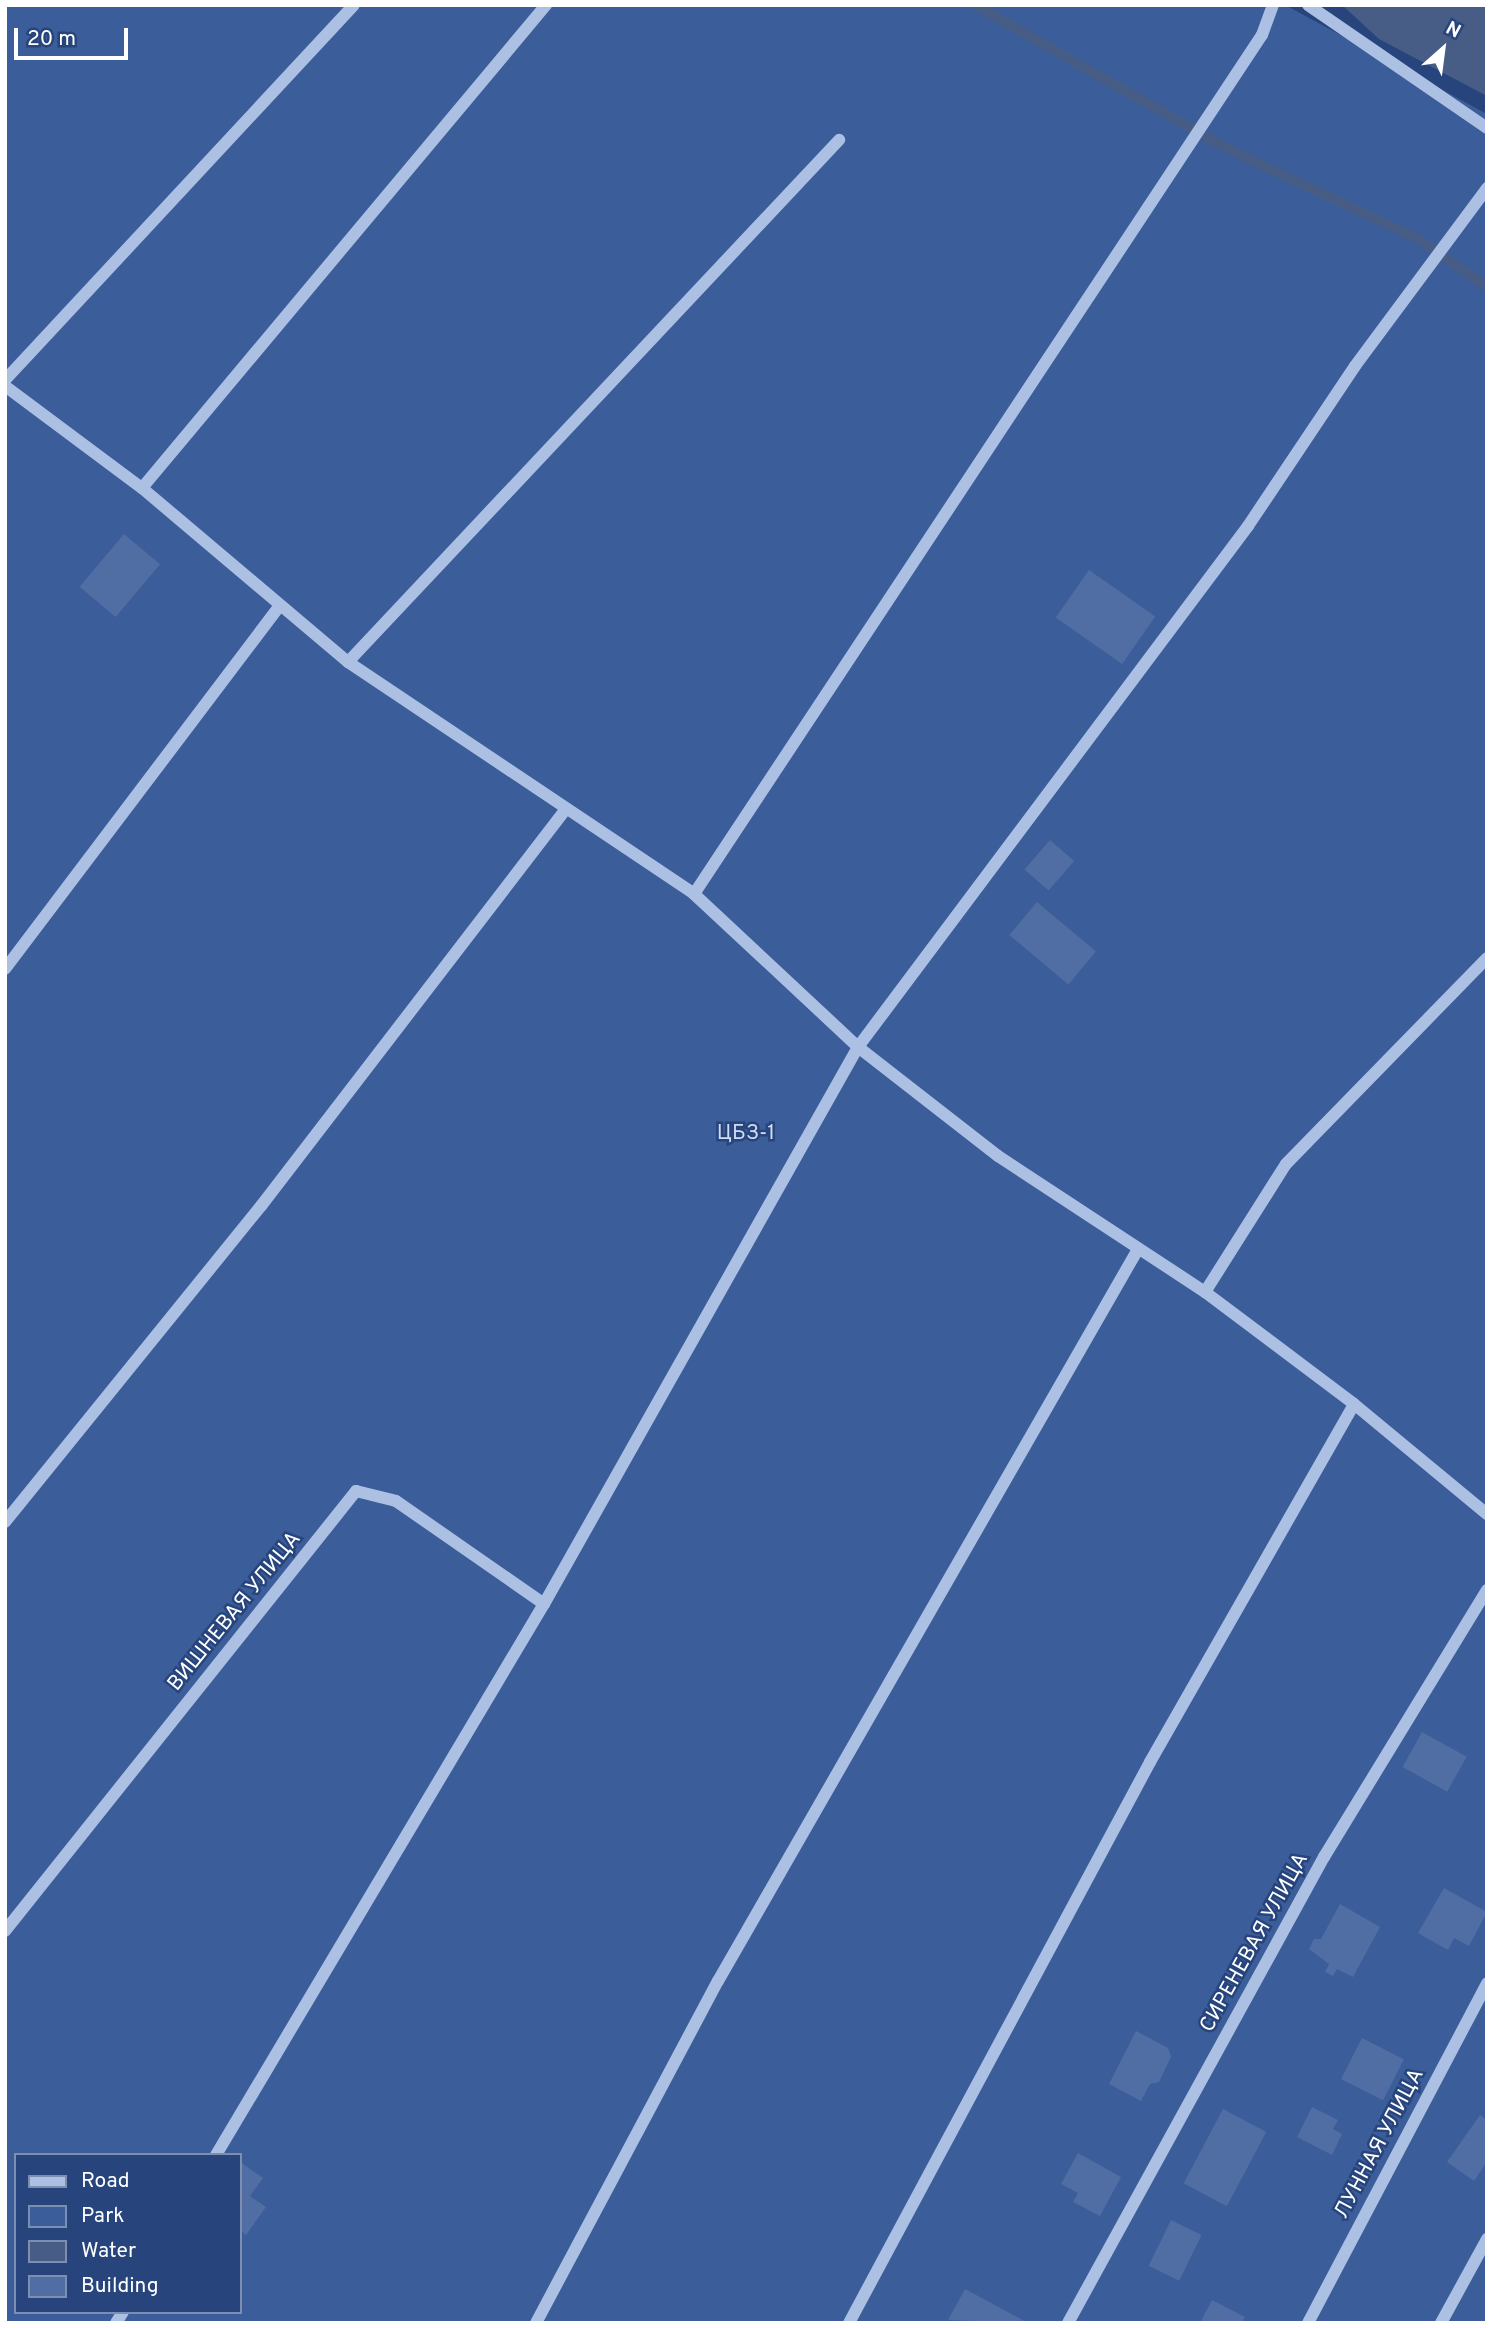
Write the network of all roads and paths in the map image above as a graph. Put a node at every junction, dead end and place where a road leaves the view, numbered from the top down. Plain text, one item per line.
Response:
1 (354, 5) edge
2 (547, 5) edge
3 (1273, 5) edge
4 (1308, 5) edge
5 (1487, 128) edge
6 (839, 140) dead end
7 (1487, 188) edge
8 (5, 380) edge
9 (5, 386) edge
10 (142, 488) junction
11 (279, 607) junction
12 (348, 662) junction
13 (566, 809) junction
14 (694, 894) junction
15 (1487, 958) edge
16 (5, 969) edge
17 (858, 1047) junction
18 (1137, 1251) junction
19 (1205, 1292) junction
20 (1354, 1404) junction
21 (1487, 1514) edge
22 (5, 1522) edge
23 (1487, 1590) edge
24 (544, 1604) junction
25 (5, 1931) edge
26 (1487, 1983) edge
27 (217, 2153) edge
28 (1487, 2239) edge
29 (536, 2323) edge
30 (849, 2323) edge
31 (1069, 2323) edge
32 (1308, 2323) edge
33 (1441, 2323) edge

1 - 8 street
2 - 10 street
3 - 14 street
4 - 5 street
6 - 12 street
7 - 17 street
9 - 10 street
10 - 11 street
11 - 12 street
11 - 16 street
12 - 13 street
13 - 14 street
13 - 22 street
14 - 17 street
15 - 19 street
17 - 18 street
17 - 24 street
18 - 19 street
18 - 29 street
19 - 20 street
20 - 21 street
20 - 30 street
23 - 31 street, СИРЕНЕВАЯ УЛИЦА
24 - 25 street, ВИШНЕВАЯ УЛИЦА
24 - 27 street
26 - 32 street, ЛУННАЯ УЛИЦА
28 - 33 street

